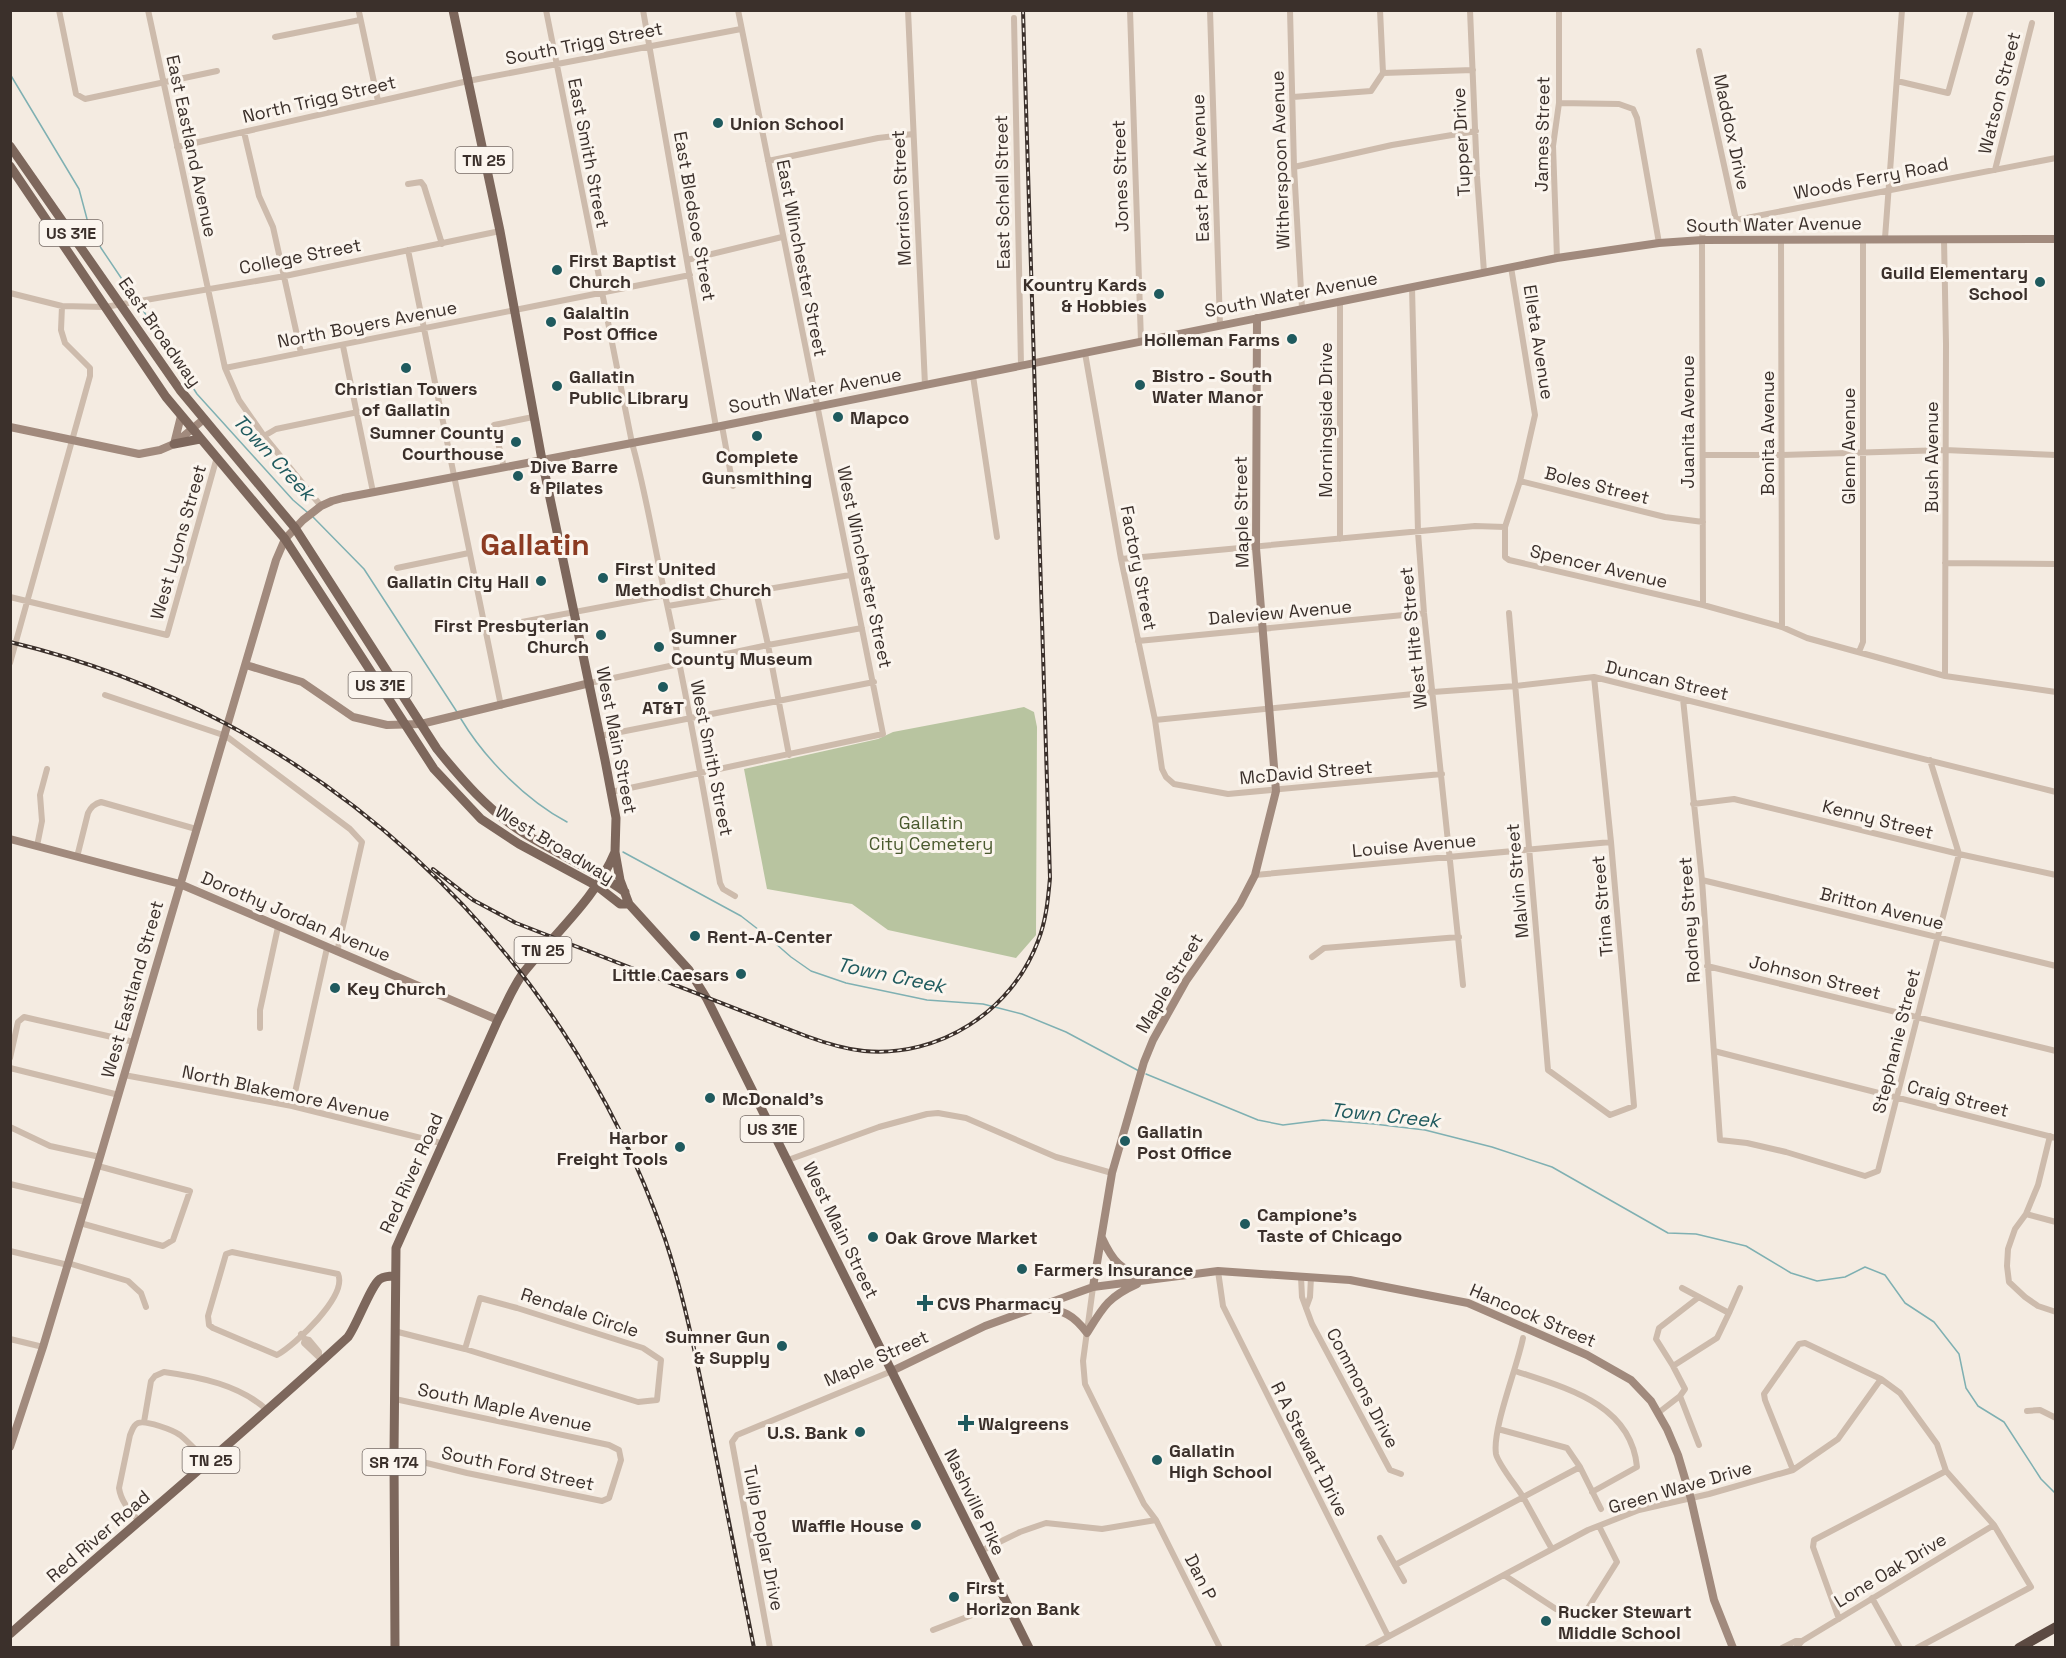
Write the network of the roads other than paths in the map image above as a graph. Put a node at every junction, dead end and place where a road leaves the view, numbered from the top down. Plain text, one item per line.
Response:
1 (59, 10) edge
2 (148, 10) edge
3 (453, 10) edge
4 (546, 10) edge
5 (643, 10) edge
6 (738, 10) edge
7 (908, 10) edge
8 (1130, 10) edge
9 (1210, 10) edge
10 (1290, 10) edge
11 (1380, 10) edge
12 (1470, 10) edge
13 (1559, 10) edge
14 (1902, 10) edge
15 (1971, 10) edge
16 (1014, 18) dead end
17 (2032, 22) dead end
18 (741, 29) junction
19 (275, 37) dead end
20 (650, 46) junction
21 (1699, 51) dead end
22 (556, 64) junction
23 (1473, 70) junction
24 (217, 71) dead end
25 (1383, 73) junction
26 (468, 81) junction
27 (1897, 81) junction
28 (163, 83) junction
29 (1293, 97) junction
30 (378, 101) junction
31 (1558, 103) junction
32 (1476, 131) junction
33 (244, 132) junction
34 (913, 134) junction
35 (10, 147) edge
36 (177, 147) junction
37 (2055, 158) edge
38 (768, 161) junction
39 (10, 166) edge
40 (1294, 167) junction
41 (1995, 170) junction
42 (408, 184) dead end
43 (1890, 189) junction
44 (1736, 220) junction
45 (500, 231) junction
46 (782, 237) junction
47 (1863, 238) junction
48 (1885, 238) junction
49 (1781, 239) junction
50 (1944, 239) junction
51 (2055, 239) edge
52 (1701, 240) junction
53 (1659, 243) junction
54 (442, 244) junction
55 (408, 250) junction
56 (1557, 258) junction
57 (687, 260) junction
58 (1511, 267) junction
59 (1484, 272) junction
60 (690, 275) junction
61 (285, 276) junction
62 (1412, 287) junction
63 (206, 288) junction
64 (602, 292) junction
65 (10, 293) edge
66 (1340, 301) junction
67 (120, 304) junction
68 (62, 306) junction
69 (105, 307) junction
70 (1302, 308) junction
71 (514, 309) junction
72 (1257, 318) junction
73 (1220, 325) junction
74 (425, 329) junction
75 (1141, 341) junction
76 (344, 346) junction
77 (301, 353) junction
78 (1085, 353) junction
79 (1021, 366) junction
80 (225, 369) junction
81 (973, 376) junction
82 (925, 385) junction
83 (816, 406) junction
84 (358, 412) junction
85 (181, 416) junction
86 (533, 417) junction
87 (204, 419) junction
88 (719, 426) junction
89 (10, 427) edge
90 (192, 430) junction
91 (264, 436) junction
92 (200, 439) junction
93 (72, 441) junction
94 (632, 443) junction
95 (174, 444) junction
96 (1945, 450) junction
97 (1864, 451) junction
98 (1703, 455) junction
99 (1782, 455) junction
100 (2055, 455) edge
101 (217, 457) junction
102 (542, 460) junction
103 (504, 468) junction
104 (454, 478) junction
105 (1520, 481) junction
106 (733, 486) dead end
107 (373, 492) junction
108 (318, 508) junction
109 (1703, 522) junction
110 (1505, 527) junction
111 (295, 528) junction
112 (1418, 532) junction
113 (997, 537) dead end
114 (285, 539) junction
115 (1340, 539) junction
116 (1256, 548) junction
117 (470, 553) junction
118 (1121, 559) junction
119 (1945, 563) junction
120 (2055, 564) edge
121 (397, 568) dead end
122 (850, 574) junction
123 (756, 591) junction
124 (665, 595) junction
125 (10, 597) edge
126 (26, 600) junction
127 (1703, 605) junction
128 (668, 606) junction
129 (574, 613) junction
130 (1424, 613) junction
131 (1509, 613) dead end
132 (1782, 627) junction
133 (862, 628) junction
134 (484, 629) junction
135 (1263, 629) junction
136 (1138, 641) junction
137 (768, 645) junction
138 (1859, 652) junction
139 (10, 663) edge
140 (246, 665) junction
141 (679, 665) junction
142 (1945, 676) junction
143 (1594, 677) junction
144 (874, 682) junction
145 (590, 683) junction
146 (1516, 686) junction
147 (1433, 692) junction
148 (2055, 692) edge
149 (105, 694) dead end
150 (1683, 699) junction
151 (778, 700) junction
152 (501, 706) junction
153 (1270, 709) junction
154 (689, 719) junction
155 (1155, 720) junction
156 (421, 724) junction
157 (406, 726) junction
158 (226, 736) junction
159 (600, 736) junction
160 (789, 755) junction
161 (1930, 760) junction
162 (46, 769) dead end
163 (701, 774) junction
164 (1442, 774) junction
165 (1174, 784) joint
166 (1276, 791) junction
167 (611, 792) junction
168 (2055, 792) edge
169 (1693, 804) junction
170 (495, 810) junction
171 (487, 823) junction
172 (196, 830) junction
173 (10, 839) edge
174 (1611, 842) junction
175 (38, 846) junction
176 (1529, 849) junction
177 (615, 852) junction
178 (1959, 854) junction
179 (76, 856) junction
180 (1450, 856) junction
181 (1255, 875) junction
182 (2055, 875) edge
183 (603, 876) junction
184 (1702, 879) junction
185 (180, 884) junction
186 (597, 886) junction
187 (627, 893) junction
188 (735, 896) dead end
189 (629, 904) junction
190 (278, 927) junction
191 (1458, 937) junction
192 (1938, 937) junction
193 (327, 948) junction
194 (337, 952) junction
195 (1312, 957) dead end
196 (1707, 966) junction
197 (2055, 966) edge
198 (1463, 985) dead end
199 (1917, 1017) junction
200 (498, 1020) junction
201 (260, 1028) dead end
202 (134, 1042) junction
203 (1714, 1051) junction
204 (2055, 1051) edge
205 (10, 1058) edge
206 (10, 1068) edge
207 (124, 1075) junction
208 (118, 1095) junction
209 (1898, 1098) junction
210 (292, 1106) junction
211 (1610, 1116) joint
212 (10, 1127) edge
213 (2053, 1137) edge
214 (1720, 1140) joint
215 (441, 1143) junction
216 (788, 1160) junction
217 (99, 1161) junction
218 (1112, 1173) junction
219 (10, 1184) edge
220 (86, 1202) junction
221 (2026, 1214) junction
222 (2055, 1222) edge
223 (80, 1223) junction
224 (1102, 1238) junction
225 (10, 1251) edge
226 (68, 1264) junction
227 (1218, 1271) junction
228 (394, 1276) junction
229 (1301, 1277) junction
230 (1311, 1277) junction
231 (1145, 1280) junction
232 (1093, 1287) junction
233 (1682, 1288) dead end
234 (1740, 1288) dead end
235 (1699, 1297) junction
236 (1039, 1306) junction
237 (146, 1307) dead end
238 (1306, 1308) junction
239 (2055, 1312) edge
240 (1729, 1313) junction
241 (394, 1331) junction
242 (1087, 1333) junction
243 (303, 1336) junction
244 (1523, 1338) dead end
245 (10, 1339) edge
246 (43, 1347) junction
247 (465, 1349) junction
248 (321, 1358) junction
249 (1673, 1366) junction
250 (892, 1371) junction
251 (1515, 1371) junction
252 (1881, 1378) junction
253 (1680, 1396) junction
254 (395, 1399) junction
255 (267, 1410) junction
256 (2027, 1411) dead end
257 (1658, 1413) junction
258 (2055, 1418) edge
259 (144, 1422) junction
260 (1498, 1429) junction
261 (737, 1435) joint
262 (1699, 1445) dead end
263 (10, 1447) edge
264 (394, 1455) junction
265 (208, 1462) junction
266 (1580, 1467) junction
267 (1793, 1470) junction
268 (1946, 1471) junction
269 (1401, 1474) dead end
270 (1592, 1492) junction
271 (1523, 1497) junction
272 (1691, 1499) junction
273 (602, 1501) joint
274 (1601, 1509) dead end
275 (1156, 1520) junction
276 (139, 1521) junction
277 (1994, 1525) junction
278 (1599, 1526) junction
279 (1380, 1538) dead end
280 (1552, 1549) junction
281 (981, 1551) junction
282 (1395, 1565) junction
283 (1504, 1575) junction
284 (1404, 1581) dead end
285 (1872, 1598) junction
286 (1006, 1602) junction
287 (1839, 1619) junction
288 (2055, 1627) edge
289 (933, 1630) dead end
290 (10, 1634) edge
291 (1388, 1636) junction
292 (1802, 1641) junction
293 (395, 1647) edge
294 (770, 1647) edge
295 (1029, 1647) edge
296 (1220, 1647) edge
297 (1367, 1647) edge
298 (1733, 1647) edge
299 (1782, 1647) edge
300 (1796, 1647) edge
301 (1900, 1647) edge
302 (1917, 1647) edge
303 (2019, 1647) edge

1 - 28 street
2 - 28 street, East Eastland Avenue
3 - 26 main road, TN 25
4 - 22 street, East Smith Street
5 - 20 street, East Bledsoe Street
6 - 18 street, East Winchester Street
7 - 34 street, Morrison Street
8 - 75 street, Jones Street
9 - 73 street, East Park Avenue
10 - 29 street, Witherspoon Avenue
11 - 25 street
12 - 23 street, Tupper Drive
13 - 31 street, James Street
14 - 27 street
15 - 27 street
16 - 79 street, East Schell Street
17 - 41 street, Watson Street
18 - 20 street, South Trigg Street
18 - 38 street, East Winchester Street
19 - 30 street
20 - 22 street, South Trigg Street
20 - 57 street, East Bledsoe Street
21 - 44 street, Maddox Drive
22 - 26 street, South Trigg Street
22 - 64 street, East Smith Street
23 - 25 street
23 - 32 street, Tupper Drive
24 - 28 street
25 - 29 street
26 - 30 street, North Trigg Street
26 - 45 main road, TN 25
27 - 43 street
28 - 36 street, East Eastland Avenue
29 - 40 street, Witherspoon Avenue
30 - 33 street, North Trigg Street
31 - 53 street
31 - 56 street, James Street
32 - 40 street
32 - 59 street, Tupper Drive
33 - 36 street, North Trigg Street
33 - 61 street
34 - 38 street
34 - 82 street, Morrison Street
35 - 67 main road, East Broadway / US 31E
36 - 63 street, East Eastland Avenue
37 - 41 street, Woods Ferry Road
38 - 46 street, East Winchester Street
39 - 69 main road, East Broadway / US 31E
40 - 70 street, Witherspoon Avenue
41 - 43 street, Woods Ferry Road
42 - 54 street
43 - 44 street, Woods Ferry Road
43 - 48 street
44 - 52 street, Woods Ferry Road
45 - 54 street, College Street
45 - 71 main road, TN 25
46 - 57 street
46 - 83 street, East Winchester Street
47 - 48 street, South Water Avenue
47 - 49 street, South Water Avenue
47 - 97 street, Glenn Avenue
48 - 50 street, South Water Avenue
49 - 52 street, South Water Avenue
49 - 99 street, Bonita Avenue
50 - 51 street, South Water Avenue
50 - 96 street, Bush Avenue
52 - 53 street, South Water Avenue
52 - 98 street, Juanita Avenue
53 - 56 street, South Water Avenue
54 - 55 street, College Street
55 - 61 street, College Street
55 - 74 street
56 - 58 street, South Water Avenue
57 - 60 street, East Bledsoe Street
58 - 59 street, South Water Avenue
58 - 105 street, Elleta Avenue
59 - 62 street, South Water Avenue
60 - 64 street, North Boyers Avenue
60 - 88 street, East Bledsoe Street
61 - 63 street, College Street
61 - 77 street
62 - 66 street, South Water Avenue
62 - 112 street, West Hite Street
63 - 67 street, College Street
63 - 80 street, East Eastland Avenue
64 - 71 street, North Boyers Avenue
64 - 94 street, East Smith Street
65 - 68 street
66 - 70 street, South Water Avenue
66 - 115 street, Morningside Drive
67 - 69 street, College Street
67 - 87 main road, East Broadway / US 31E
68 - 69 street, College Street
68 - 93 street
69 - 85 main road, East Broadway / US 31E
70 - 72 street, South Water Avenue
71 - 74 street, North Boyers Avenue
71 - 86 main road, TN 25
72 - 73 street, South Water Avenue
72 - 116 street, Maple Street
73 - 75 street, South Water Avenue
74 - 76 street, North Boyers Avenue
74 - 104 street
75 - 78 street, South Water Avenue
76 - 77 street, North Boyers Avenue
76 - 84 street
77 - 80 street, North Boyers Avenue
78 - 79 street, South Water Avenue
78 - 118 street, Factory Street
79 - 81 street, South Water Avenue
80 - 91 street, East Eastland Avenue
81 - 82 street, South Water Avenue
81 - 113 street
82 - 83 street, South Water Avenue
83 - 88 street, South Water Avenue
83 - 122 street, West Winchester Street
84 - 91 street
84 - 107 street
85 - 90 main road, East Broadway / US 31E
85 - 95 street
86 - 102 main road, TN 25
86 - 103 street
87 - 90 street
87 - 111 main road, East Broadway / US 31E
88 - 94 street, South Water Avenue
88 - 106 street, East Bledsoe Street
89 - 93 street
90 - 92 main road, East Broadway / US 31E
90 - 95 street
91 - 108 street, East Eastland Avenue
92 - 95 main road
92 - 101 main road, East Broadway / US 31E
93 - 95 street
93 - 126 street
94 - 102 street, South Water Avenue
94 - 124 street, West Smith Street
96 - 97 street
96 - 100 street
96 - 119 street, Bush Avenue
97 - 99 street
97 - 138 street, Glenn Avenue
98 - 99 street
98 - 109 street, Juanita Avenue
99 - 132 street, Bonita Avenue
101 - 114 main road, East Broadway / US 31E
101 - 126 street, West Lyons Street
102 - 103 street, South Water Avenue
102 - 129 main road, West Main Street / TN 25
103 - 104 street, South Water Avenue
104 - 107 street, South Water Avenue
104 - 117 street
105 - 109 street, Boles Street
105 - 110 street, Elleta Avenue
107 - 108 street, South Water Avenue
108 - 111 street
109 - 127 street, Juanita Avenue
110 - 112 street
110 - 127 street, Spencer Avenue
111 - 114 street
111 - 156 main road, US 31E
112 - 115 street
112 - 130 street, West Hite Street
114 - 140 street, West Eastland Street
114 - 157 main road, West Broadway / US 31E
115 - 116 street
116 - 118 street
116 - 135 street, Maple Street
117 - 121 street
117 - 134 street
118 - 136 street, Factory Street
119 - 120 street
119 - 142 street, Bush Avenue
122 - 123 street
122 - 133 street, West Winchester Street
123 - 128 street
123 - 137 street
124 - 128 street, West Smith Street
124 - 129 street
125 - 126 street
126 - 139 street
127 - 132 street, Spencer Avenue
128 - 141 street, West Smith Street
129 - 134 street
129 - 145 main road, West Main Street / TN 25
130 - 135 street, Daleview Avenue
130 - 147 street, West Hite Street
131 - 146 street, Malvin Street
132 - 138 street, Spencer Avenue
133 - 137 street
133 - 144 street, West Winchester Street
134 - 152 street
135 - 136 street, Daleview Avenue
135 - 153 street, Maple Street
136 - 155 street, Factory Street
137 - 141 street
137 - 151 street
138 - 142 street, Spencer Avenue
140 - 157 street
140 - 158 street, West Eastland Street
141 - 145 street
141 - 154 street, West Smith Street
142 - 148 street, Spencer Avenue
143 - 146 street, Duncan Street
143 - 150 street, Duncan Street
143 - 174 street, Trina Street
144 - 151 street
144 - 160 street, West Winchester Street
145 - 152 street
145 - 159 main road, West Main Street / TN 25
146 - 147 street, Duncan Street
146 - 176 street, Malvin Street
147 - 153 street, Duncan Street
147 - 164 street, West Hite Street
149 - 158 street
150 - 161 street, Duncan Street
150 - 169 street, Rodney Street
151 - 154 street
151 - 160 street
152 - 156 street
153 - 155 street, Duncan Street
153 - 166 street, Maple Street
154 - 159 street
154 - 163 street, West Smith Street
155 - 165 street, Factory Street
156 - 157 street
156 - 170 main road, US 31E
157 - 171 main road, West Broadway / US 31E
158 - 172 street, West Eastland Street
158 - 194 street
159 - 167 main road, West Main Street / TN 25
160 - 163 street
161 - 168 street, Duncan Street
161 - 178 street
162 - 175 street
163 - 167 street
163 - 188 street, West Smith Street
164 - 166 street, McDavid Street
164 - 180 street, West Hite Street
165 - 166 street, McDavid Street
166 - 181 street, Maple Street
167 - 177 main road, West Main Street / TN 25
169 - 178 street, Kenny Street
169 - 184 street, Rodney Street
170 - 171 main road
170 - 183 main road, US 31E
171 - 186 main road, West Broadway / US 31E
172 - 179 street
172 - 185 street, West Eastland Street
173 - 175 street, Dorothy Jordan Avenue
174 - 176 street, Louise Avenue
174 - 211 street, Trina Street
175 - 179 street, Dorothy Jordan Avenue
176 - 180 street, Louise Avenue
176 - 211 street, Malvin Street
177 - 183 main road, Red River Road / TN 25
177 - 187 main road
178 - 182 street, Kenny Street
178 - 192 street, Stephanie Street
179 - 185 street, Dorothy Jordan Avenue
180 - 181 street, Louise Avenue
180 - 191 street, West Hite Street
181 - 218 street, Maple Street
183 - 186 main road, Red River Road / TN 25
183 - 187 main road, West Broadway / US 31E
184 - 192 street, Britton Avenue
184 - 196 street, Rodney Street
185 - 190 street, Dorothy Jordan Avenue
185 - 202 street, West Eastland Street
186 - 189 main road, West Broadway / US 31E
186 - 200 main road, Red River Road / TN 25
187 - 189 main road
189 - 216 main road, West Main Street / US 31E
190 - 193 street, Dorothy Jordan Avenue
190 - 201 street
191 - 195 street
191 - 198 street, West Hite Street
192 - 197 street, Britton Avenue
192 - 199 street, Stephanie Street
193 - 194 street, Dorothy Jordan Avenue
193 - 210 street
194 - 200 street, Dorothy Jordan Avenue
196 - 199 street, Johnson Street
196 - 203 street, Rodney Street
199 - 204 street, Johnson Street
199 - 209 street, Stephanie Street
200 - 215 main road, Red River Road / TN 25
202 - 205 street
202 - 207 street, West Eastland Street
203 - 209 street, Craig Street
203 - 214 street, Rodney Street
206 - 208 street
207 - 208 street, West Eastland Street
207 - 210 street, North Blakemore Avenue
208 - 217 street, West Eastland Street
209 - 213 street, Craig Street
209 - 214 street, Stephanie Street
210 - 215 street, North Blakemore Avenue
212 - 217 street
213 - 221 street
215 - 228 main road, Red River Road / TN 25
216 - 218 street
216 - 250 main road, West Main Street / US 31E
217 - 220 street, West Eastland Street
217 - 223 street
218 - 224 street, Maple Street
219 - 220 street
220 - 223 street, West Eastland Street
221 - 222 street
221 - 239 street
223 - 226 street, West Eastland Street
224 - 231 street
224 - 232 street, Maple Street
225 - 226 street
226 - 237 street
226 - 246 street, West Eastland Street
227 - 229 street, Hancock Street
227 - 231 street, Hancock Street
227 - 291 street, R A Stewart Drive
228 - 241 main road, SR 174
228 - 248 main road, Red River Road / TN 25
229 - 230 street, Hancock Street
229 - 238 street, Commons Drive
230 - 238 street
230 - 257 street, Hancock Street
231 - 232 street, Hancock Street
231 - 242 street
232 - 236 street, Maple Street
232 - 242 street, Dan P
233 - 235 street
234 - 240 street
235 - 240 street
235 - 249 street
236 - 242 street
236 - 250 street, Maple Street
238 - 269 street, Commons Drive
240 - 249 street
241 - 247 street, Rendale Circle
241 - 254 main road, SR 174
242 - 275 street, Dan P
243 - 243 street
243 - 248 street
244 - 251 street
245 - 246 street
246 - 263 street, West Eastland Street
247 - 247 street, Rendale Circle
248 - 255 main road, Red River Road / TN 25
249 - 253 street
250 - 261 street, Maple Street
250 - 281 main road, Nashville Pike / US 31E
251 - 260 street
251 - 270 street
252 - 267 street, Green Wave Drive
252 - 267 street
252 - 268 street
253 - 257 street
253 - 262 street
254 - 264 main road, SR 174
254 - 273 street, South Maple Avenue
255 - 259 street
255 - 265 main road, Red River Road / TN 25
256 - 258 street
257 - 272 street, Hancock Street
259 - 265 street
259 - 276 street
260 - 266 street
260 - 271 street
261 - 294 street, Tulip Poplar Drive
264 - 273 street, South Ford Street
264 - 293 main road, SR 174
265 - 276 main road, Red River Road / TN 25
266 - 270 street
266 - 271 street
267 - 272 street, Green Wave Drive
268 - 277 street
268 - 287 street
270 - 274 street
271 - 280 street
271 - 282 street
272 - 278 street, Green Wave Drive
272 - 298 street, Hancock Street
275 - 281 street
275 - 296 street, Dan P
276 - 290 main road, Red River Road / TN 25
277 - 285 street, Lone Oak Drive
277 - 302 street
278 - 280 street, Green Wave Drive
278 - 283 street
279 - 282 street
280 - 283 street, Green Wave Drive
281 - 286 main road, Nashville Pike / US 31E
282 - 284 street
283 - 291 street, Green Wave Drive
285 - 287 street, Lone Oak Drive
285 - 301 street
286 - 289 street
286 - 295 main road, Nashville Pike / US 31E
287 - 292 street, Lone Oak Drive
288 - 303 highway
291 - 297 street, Green Wave Drive
292 - 299 street, Lone Oak Drive
292 - 300 street, Lone Oak Drive

